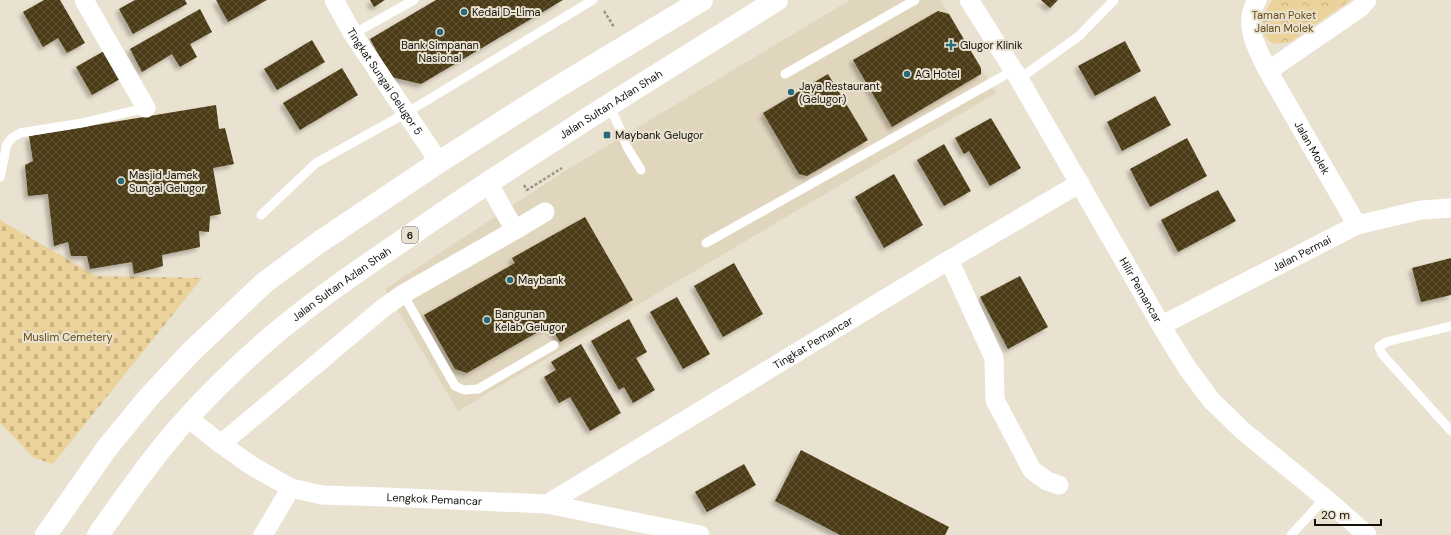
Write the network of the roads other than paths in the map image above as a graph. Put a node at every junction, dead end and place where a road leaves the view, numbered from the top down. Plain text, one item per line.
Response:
1 (84, 0) edge
2 (334, 0) edge
3 (414, 0) edge
4 (702, 0) edge
5 (777, 0) edge
6 (915, 0) edge
7 (969, 0) edge
8 (1114, 0) edge
9 (1257, 0) edge
10 (1367, 0) edge
11 (588, 2) edge
12 (353, 34) junction
13 (1268, 71) junction
14 (785, 74) dead end
15 (1016, 74) junction
16 (609, 105) junction
17 (146, 108) joint
18 (406, 113) junction
19 (439, 162) junction
20 (641, 170) dead end
21 (0, 177) edge
22 (488, 182) junction
23 (1080, 183) junction
24 (1451, 208) edge
25 (546, 212) dead end
26 (261, 216) dead end
27 (1358, 225) junction
28 (515, 230) junction
29 (706, 243) dead end
30 (949, 260) junction
31 (403, 294) junction
32 (1162, 325) junction
33 (1451, 326) edge
34 (554, 345) dead end
35 (188, 418) junction
36 (1451, 431) edge
37 (221, 444) junction
38 (1059, 484) dead end
39 (291, 488) junction
40 (1324, 498) junction
41 (547, 504) junction
42 (46, 535) edge
43 (98, 535) edge
44 (263, 535) edge
45 (700, 535) edge
46 (1291, 535) edge
47 (1367, 535) edge

1 - 17 street
2 - 12 street, Tingkat Sungai Gelugor 5
3 - 12 lane
4 - 19 highway
5 - 16 highway, Jalan Sultan Azlan Shah / 6
6 - 14 lane
7 - 15 street, Hilir Pemancar
8 - 15 lane
9 - 13 street, Jalan Molek
10 - 13 street
11 - 18 lane
12 - 18 street, Tingkat Sungai Gelugor 5
13 - 27 street, Jalan Molek
15 - 23 street, Hilir Pemancar
15 - 29 lane
16 - 20 lane
16 - 22 highway, Jalan Sultan Azlan Shah / 6
17 - 21 lane
18 - 19 street, Tingkat Sungai Gelugor 5
18 - 26 lane
19 - 42 highway
22 - 28 street
22 - 35 highway, Jalan Sultan Azlan Shah / 6
23 - 30 street, Tingkat Pemancar
23 - 32 street, Hilir Pemancar
24 - 27 street, Jalan Permai
25 - 28 street
27 - 32 street, Jalan Permai
28 - 31 street
30 - 38 street
30 - 41 street, Tingkat Pemancar
31 - 34 lane
31 - 37 street
32 - 40 street, Hilir Pemancar
33 - 36 lane
35 - 37 street, Lengkok Pemancar
35 - 43 highway, Jalan Sultan Azlan Shah / 6
37 - 39 street, Lengkok Pemancar
39 - 41 street, Lengkok Pemancar
39 - 44 street
40 - 46 lane
40 - 47 street, Hilir Pemancar
41 - 45 street, Lengkok Pemancar

